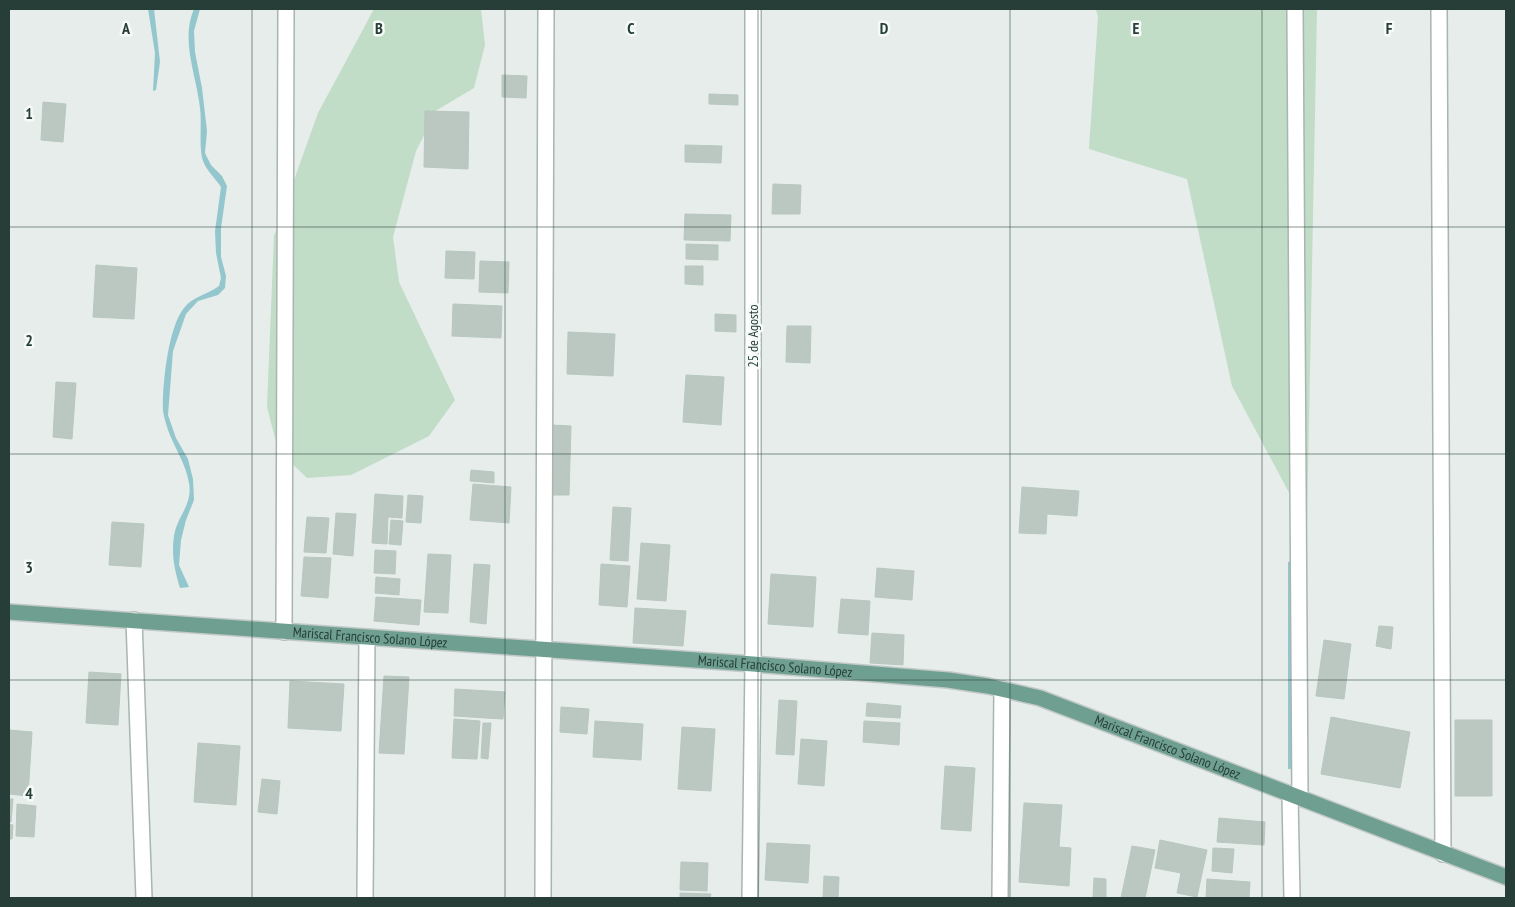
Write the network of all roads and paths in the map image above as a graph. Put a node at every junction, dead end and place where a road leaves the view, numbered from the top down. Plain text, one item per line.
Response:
1 (286, 9) edge
2 (546, 9) edge
3 (753, 9) edge
4 (1294, 9) edge
5 (1439, 9) edge
6 (9, 612) edge
7 (134, 620) junction
8 (284, 632) junction
9 (367, 638) junction
10 (545, 650) junction
11 (753, 664) junction
12 (1002, 688) junction
13 (1295, 796) junction
14 (1443, 854) junction
15 (1506, 877) edge
16 (144, 898) edge
17 (365, 898) edge
18 (543, 898) edge
19 (750, 898) edge
20 (1000, 898) edge
21 (1292, 898) edge

1 - 8 street
2 - 10 street
3 - 11 street, 25 de Agosto
4 - 13 street
5 - 14 street
6 - 7 main road, Mariscal Francisco Solano López
7 - 8 main road, Mariscal Francisco Solano López
7 - 16 street
8 - 9 main road, Mariscal Francisco Solano López
9 - 10 main road, Mariscal Francisco Solano López
9 - 17 street
10 - 11 main road, Mariscal Francisco Solano López
10 - 18 street
11 - 12 main road, Mariscal Francisco Solano López
11 - 19 street, 25 de Agosto
12 - 13 main road, Mariscal Francisco Solano López
12 - 20 street
13 - 14 main road, Mariscal Francisco Solano López
13 - 21 street
14 - 15 main road, Mariscal Francisco Solano López

